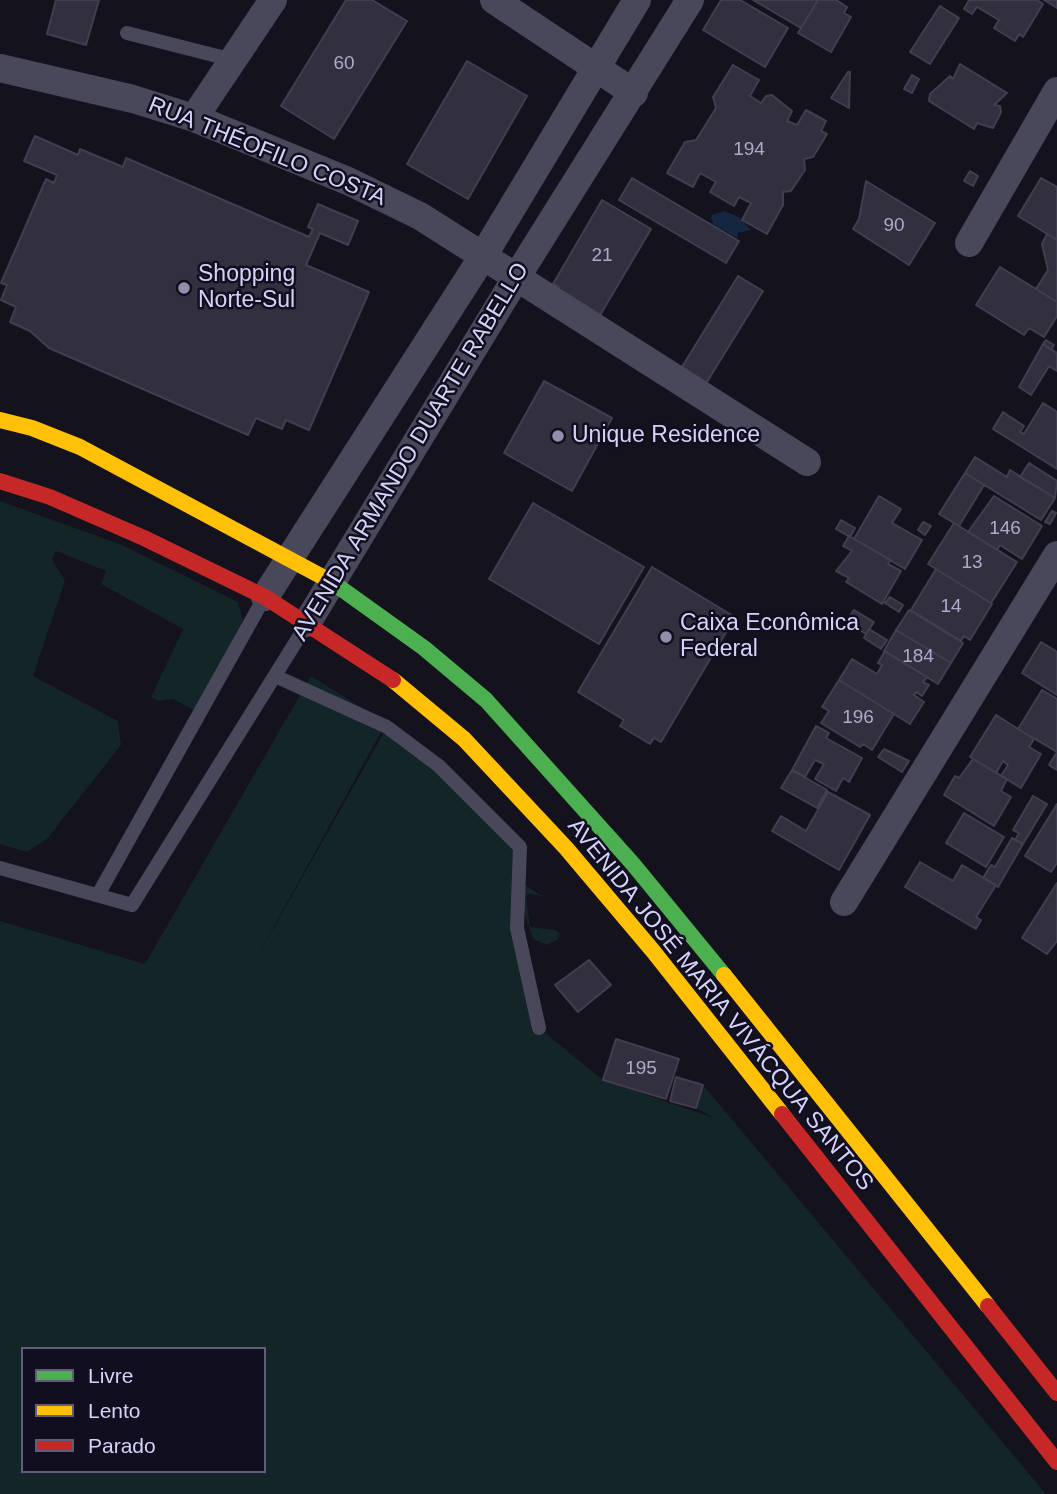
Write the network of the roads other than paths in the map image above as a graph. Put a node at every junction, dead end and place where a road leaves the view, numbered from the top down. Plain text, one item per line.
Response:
1 (273, 0) edge
2 (494, 0) edge
3 (637, 0) edge
4 (690, 0) edge
5 (127, 33) dead end
6 (233, 60) junction
7 (595, 67) junction
8 (0, 68) edge
9 (1057, 91) edge
10 (634, 93) junction
11 (194, 118) junction
12 (968, 243) dead end
13 (483, 256) junction
14 (516, 278) junction
15 (0, 420) edge
16 (807, 462) dead end
17 (0, 481) edge
18 (1057, 555) edge
19 (289, 558) junction
20 (330, 581) junction
21 (265, 597) junction
22 (307, 623) junction
23 (275, 676) junction
24 (0, 868) edge
25 (99, 893) junction
26 (844, 902) dead end
27 (539, 1028) dead end
28 (1057, 1393) edge
29 (1057, 1462) edge

1 - 6 street
2 - 7 street
3 - 7 street, AVENIDA ARMANDO DUARTE RABELLO
4 - 10 street, AVENIDA ARMANDO DUARTE RABELLO
5 - 6 lane
6 - 11 street
7 - 10 street
7 - 13 street, AVENIDA ARMANDO DUARTE RABELLO
8 - 11 street, RUA THÉOFILO COSTA
9 - 12 street
10 - 14 street, AVENIDA ARMANDO DUARTE RABELLO
11 - 13 street, RUA THÉOFILO COSTA
13 - 14 street, RUA THÉOFILO COSTA
13 - 19 street, AVENIDA ARMANDO DUARTE RABELLO
14 - 16 street, RUA THÉOFILO COSTA
14 - 20 street, AVENIDA ARMANDO DUARTE RABELLO
15 - 19 main road, AVENIDA JOSÉ MARIA VIVÁCQUA SANTOS
17 - 21 main road, AVENIDA JOSÉ MARIA VIVÁCQUA SANTOS
18 - 26 street
19 - 20 main road, AVENIDA JOSÉ MARIA VIVÁCQUA SANTOS
19 - 21 street, AVENIDA ARMANDO DUARTE RABELLO
20 - 22 street, AVENIDA ARMANDO DUARTE RABELLO
20 - 28 main road, AVENIDA JOSÉ MARIA VIVÁCQUA SANTOS
21 - 22 main road, AVENIDA JOSÉ MARIA VIVÁCQUA SANTOS
21 - 25 lane, AVENIDA ARMANDO DUARTE RABELLO
22 - 23 lane, AVENIDA ARMANDO DUARTE RABELLO
22 - 29 main road, AVENIDA JOSÉ MARIA VIVÁCQUA SANTOS
23 - 25 lane, AVENIDA ARMANDO DUARTE RABELLO
23 - 27 lane
24 - 25 lane

